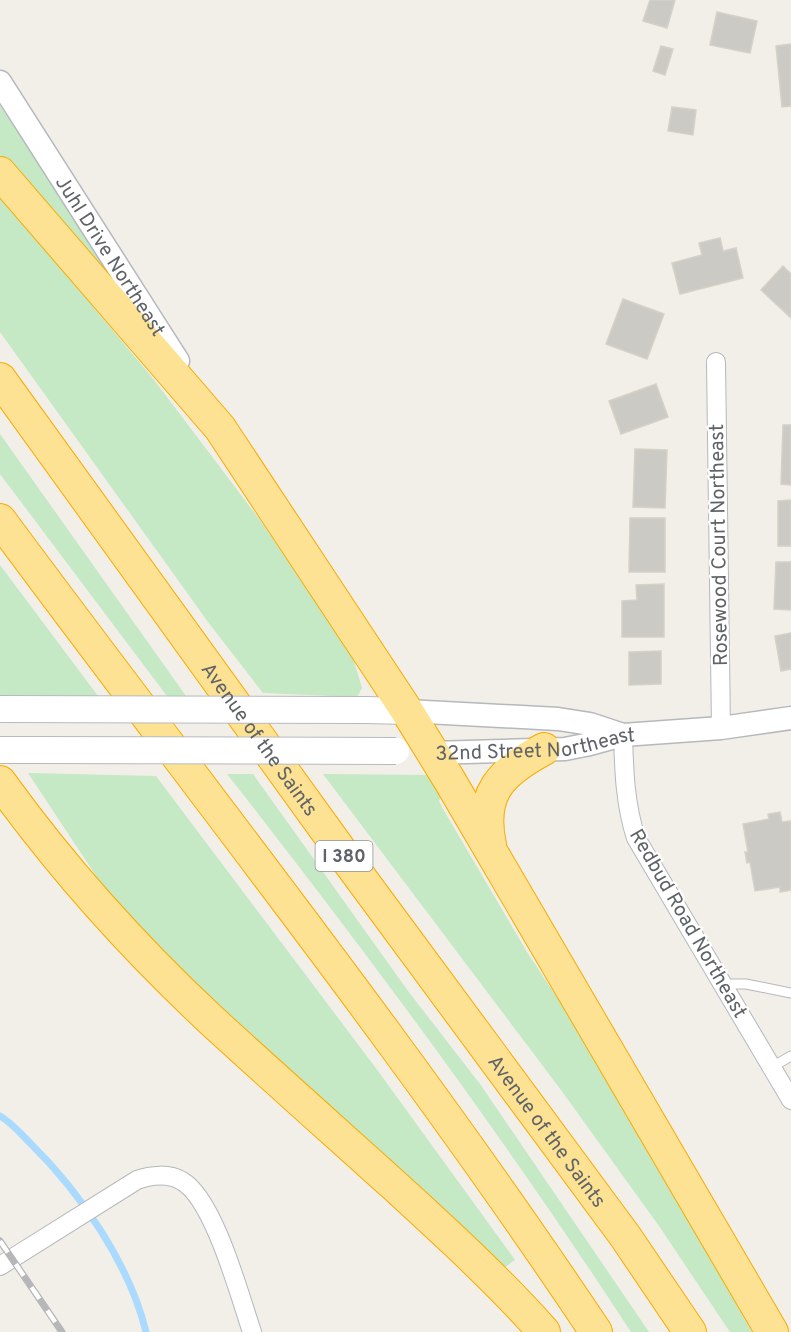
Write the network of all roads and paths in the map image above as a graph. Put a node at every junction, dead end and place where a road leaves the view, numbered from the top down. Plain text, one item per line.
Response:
1 (0, 82) edge
2 (0, 173) edge
3 (716, 362) dead end
4 (0, 379) edge
5 (220, 428) junction
6 (0, 520) edge
7 (0, 709) edge
8 (407, 711) junction
9 (791, 718) edge
10 (721, 728) junction
11 (623, 735) junction
12 (544, 749) junction
13 (0, 750) edge
14 (432, 753) junction
15 (0, 782) edge
16 (492, 855) junction
17 (723, 984) junction
18 (791, 993) edge
19 (791, 1056) edge
20 (772, 1067) junction
21 (791, 1100) edge
22 (0, 1266) edge
23 (252, 1332) edge
24 (544, 1332) edge
25 (596, 1332) edge
26 (690, 1332) edge
27 (772, 1332) edge

1 - 5 street, Juhl Drive Northeast
2 - 5 highway
3 - 10 street, Rosewood Court Northeast
4 - 26 highway, Avenue of the Saints / I 380
5 - 8 highway
6 - 25 highway
7 - 8 main road, 32nd Street Northeast, bridge
8 - 11 street, 32nd Street Northeast
8 - 14 highway
9 - 10 street
10 - 11 street
11 - 12 street, 32nd Street Northeast
11 - 17 street, Redbud Road Northeast
12 - 14 street, 32nd Street Northeast
12 - 16 highway
13 - 14 main road, 32nd Street Northeast, bridge
14 - 16 highway
15 - 24 highway
16 - 27 highway
17 - 18 lane
17 - 20 street, Redbud Road Northeast
19 - 20 lane
20 - 21 street, Redbud Road Northeast
22 - 23 street

